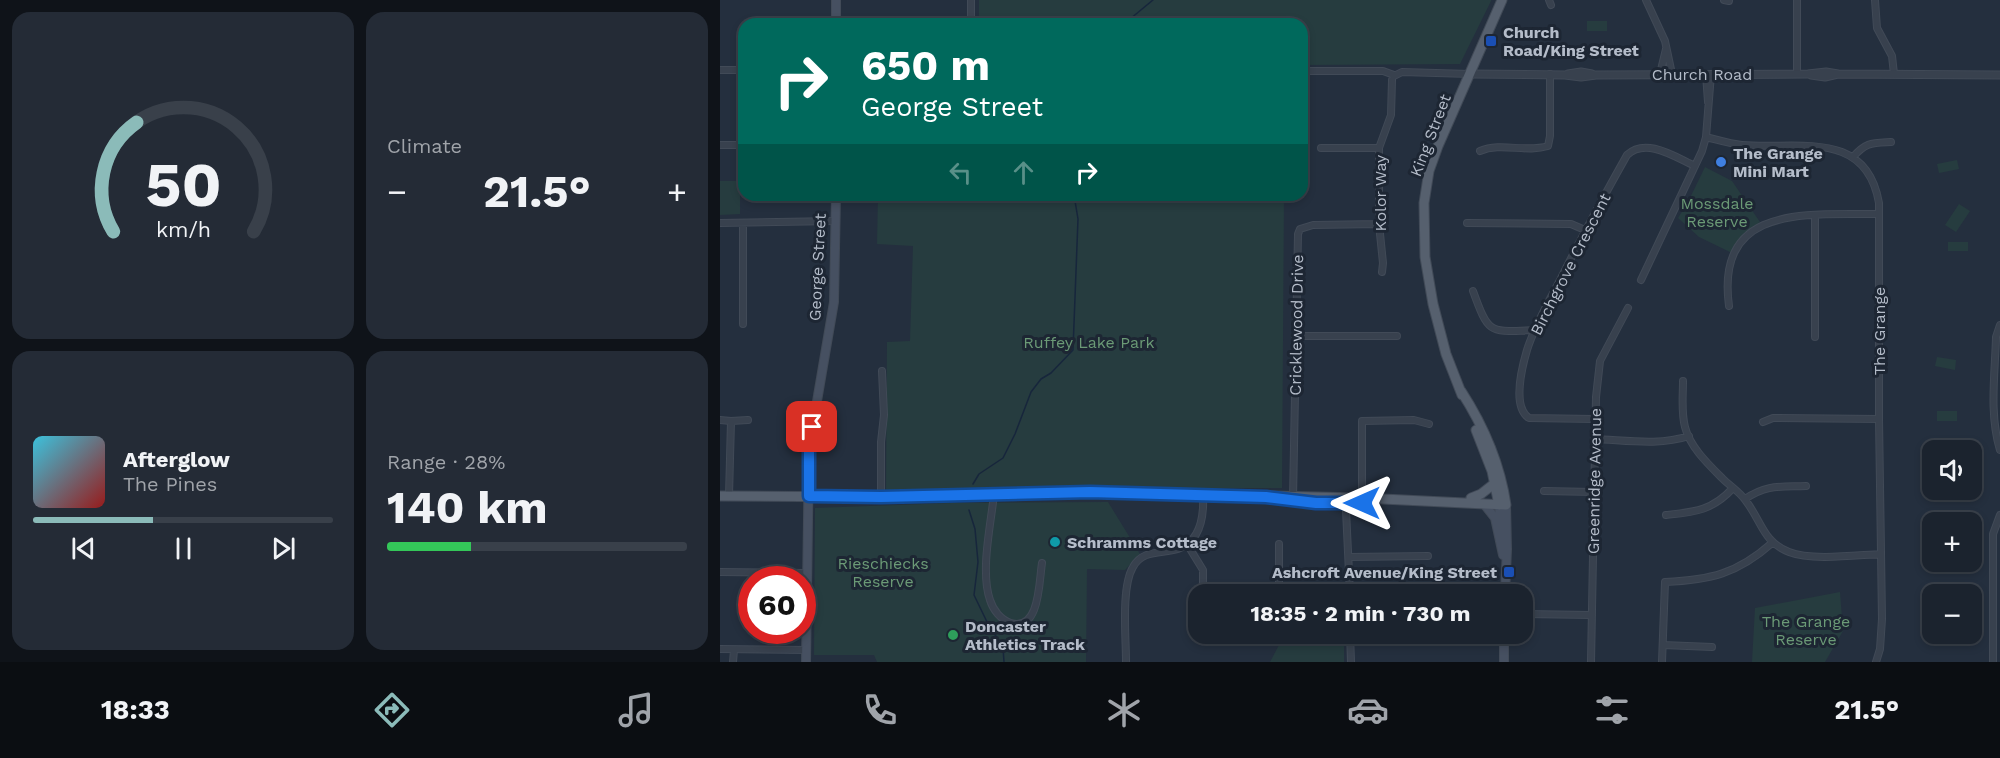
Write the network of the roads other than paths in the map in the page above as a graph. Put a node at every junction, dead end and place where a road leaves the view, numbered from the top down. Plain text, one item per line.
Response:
1 (836, 0) edge
2 (971, 0) edge
3 (1502, 0) edge
4 (1646, 0) edge
5 (1797, 0) edge
6 (1875, 0) edge
7 (836, 18) edge
8 (971, 18) edge
9 (1666, 48) junction
10 (720, 70) edge
11 (738, 70) edge
12 (1308, 71) edge
13 (1470, 74) junction
14 (1550, 74) junction
15 (1660, 74) junction
16 (1672, 74) junction
17 (1708, 74) junction
18 (1797, 74) junction
19 (1894, 74) junction
20 (2000, 75) edge
21 (1393, 77) junction
22 (1706, 137) junction
23 (1891, 142) dead end
24 (720, 145) edge
25 (738, 145) edge
26 (1321, 148) dead end
27 (1379, 148) junction
28 (1480, 151) dead end
29 (1854, 157) junction
30 (1695, 166) junction
31 (836, 201) edge
32 (1879, 214) junction
33 (1815, 215) junction
34 (836, 221) junction
35 (720, 223) edge
36 (743, 223) junction
37 (1467, 223) dead end
38 (1379, 224) junction
39 (1586, 230) junction
40 (1382, 272) dead end
41 (1641, 280) dead end
42 (1473, 291) dead end
43 (1729, 306) dead end
44 (1628, 308) dead end
45 (743, 324) dead end
46 (2000, 325) edge
47 (1534, 330) junction
48 (1295, 336) junction
49 (1396, 336) dead end
50 (1815, 337) dead end
51 (882, 371) dead end
52 (1683, 381) dead end
53 (1461, 391) junction
54 (1879, 418) junction
55 (1594, 419) junction
56 (720, 420) edge
57 (748, 420) dead end
58 (731, 421) junction
59 (1763, 422) dead end
60 (1429, 424) dead end
61 (1689, 436) junction
62 (1594, 439) junction
63 (2000, 450) edge
64 (1495, 483) junction
65 (1806, 486) dead end
66 (1733, 488) junction
67 (1544, 491) dead end
68 (1593, 492) junction
69 (994, 494) junction
70 (1203, 495) junction
71 (725, 496) edge
72 (809, 496) junction
73 (881, 497) junction
74 (1471, 498) junction
75 (1293, 499) junction
76 (1745, 499) junction
77 (1362, 500) junction
78 (1398, 500) junction
79 (1502, 501) junction
80 (1348, 502) junction
81 (1484, 504) junction
82 (1666, 515) dead end
83 (2000, 515) edge
84 (1772, 543) junction
85 (1186, 544) junction
86 (1279, 544) dead end
87 (1881, 554) junction
88 (1503, 555) junction
89 (1428, 556) dead end
90 (1349, 557) junction
91 (1042, 563) dead end
92 (807, 566) edge
93 (720, 572) edge
94 (738, 572) edge
95 (1505, 573) junction
96 (1203, 584) edge
97 (1279, 584) edge
98 (1350, 584) edge
99 (1505, 584) edge
100 (1533, 614) edge
101 (1592, 615) junction
102 (806, 644) edge
103 (1350, 644) edge
104 (1504, 644) edge
105 (1663, 645) junction
106 (1712, 647) dead end
107 (720, 649) edge
108 (734, 650) junction
109 (806, 650) junction
110 (733, 662) edge
111 (806, 662) edge
112 (1126, 662) edge
113 (1351, 662) edge
114 (1504, 662) edge
115 (1591, 662) edge
116 (1662, 662) edge
117 (1876, 662) edge
118 (1993, 662) edge

1 - 7 main road
2 - 8 street
3 - 13 main road, King Street
4 - 9 street
5 - 18 street
6 - 19 street
9 - 15 street
9 - 16 street
10 - 11 street
12 - 21 street, Church Road
13 - 14 street, Church Road
13 - 21 street, Church Road
13 - 53 main road, King Street
14 - 15 street, Church Road
14 - 28 street
15 - 16 street, Church Road
16 - 17 street, Church Road
17 - 18 street, Church Road
17 - 22 street
18 - 19 street, Church Road
19 - 20 street, Church Road
21 - 27 street, Kolor Way
22 - 29 street
22 - 30 street
23 - 29 street
24 - 25 street
26 - 27 street
27 - 38 street, Kolor Way
29 - 32 street, The Grange
30 - 39 street, Birchgrove Crescent
30 - 41 street
31 - 34 main road, George Street
32 - 33 street
32 - 54 street, The Grange
33 - 43 street
33 - 50 street
34 - 36 street
34 - 72 main road, George Street
35 - 36 street
36 - 45 street
37 - 39 street
38 - 40 street, Kolor Way
38 - 48 street, Cricklewood Drive
39 - 47 street, Birchgrove Crescent
42 - 47 street
44 - 55 street, Greenridge Avenue
46 - 63 street
47 - 55 street, Birchgrove Crescent
48 - 49 street
48 - 75 street, Cricklewood Drive
51 - 73 street
52 - 61 street
53 - 64 main road, King Street
53 - 79 main road, King Street
54 - 59 street
54 - 87 street, The Grange
55 - 62 street, Greenridge Avenue
56 - 58 street
57 - 58 street
58 - 71 street
60 - 77 street
61 - 62 street
61 - 66 street
62 - 68 street, Greenridge Avenue
64 - 74 main road
64 - 79 main road, King Street
65 - 76 street
66 - 76 street
66 - 82 street
67 - 68 street
68 - 101 street, Greenridge Avenue
69 - 70 main road
69 - 73 main road
69 - 91 street
70 - 75 main road
70 - 85 street
71 - 72 main road
72 - 73 main road
72 - 92 main road, George Street
74 - 78 main road
74 - 79 main road
75 - 80 main road
76 - 84 street
77 - 78 main road
77 - 80 main road
78 - 81 main road
79 - 81 main road
79 - 88 main road, King Street
79 - 95 main road, King Street
80 - 90 street
81 - 88 main road
83 - 118 street
84 - 87 street
84 - 105 street
85 - 96 street
85 - 112 street
86 - 97 street
87 - 117 street, The Grange
88 - 95 main road, King Street
89 - 90 street
90 - 98 street
93 - 94 street
95 - 99 main road, King Street
100 - 101 street
101 - 115 street, Greenridge Avenue
102 - 109 main road, George Street
103 - 113 street
104 - 114 main road
105 - 106 street
105 - 116 street
107 - 108 street
108 - 109 street
108 - 110 street
109 - 111 main road, George Street

